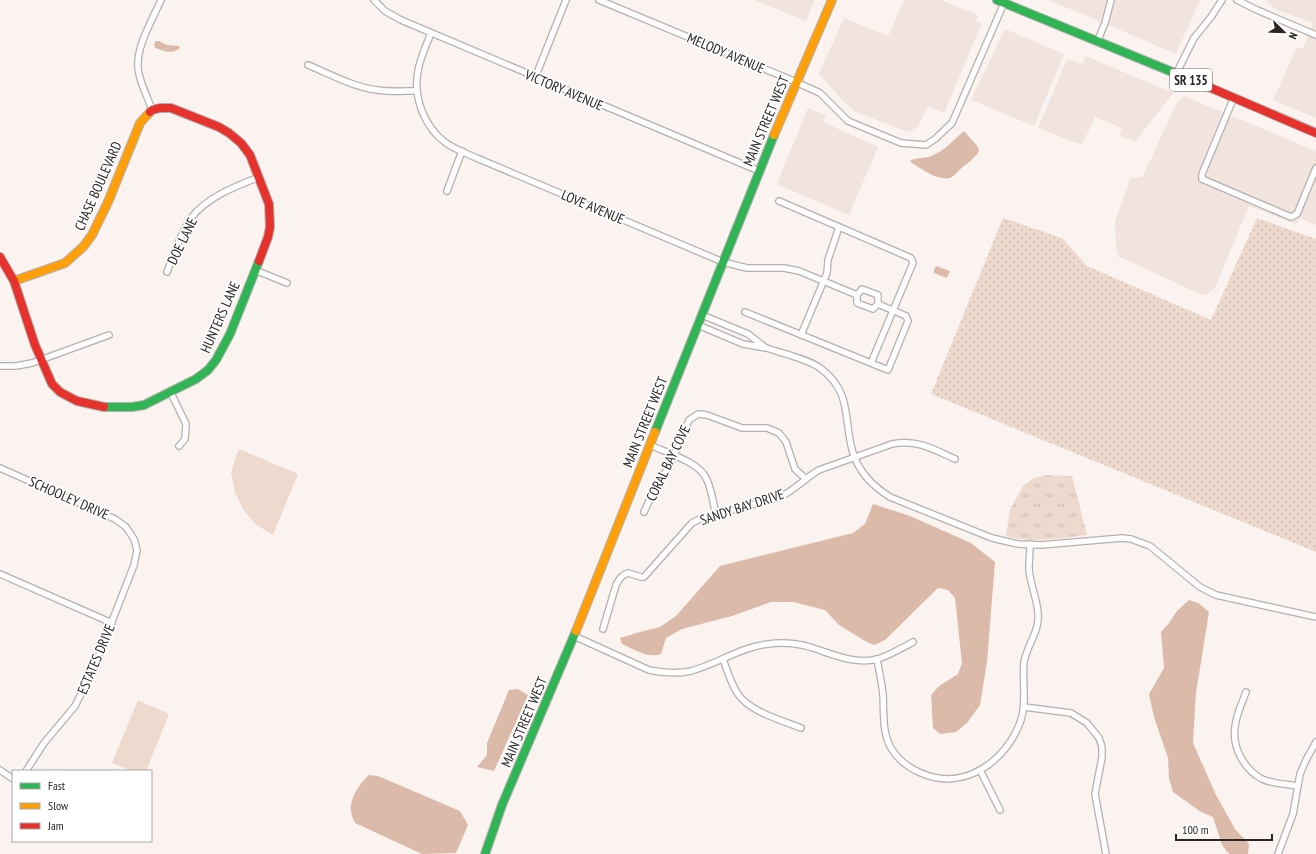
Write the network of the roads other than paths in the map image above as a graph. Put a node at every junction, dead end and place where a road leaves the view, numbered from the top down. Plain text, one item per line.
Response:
1 (161, 0) edge
2 (374, 0) edge
3 (566, 0) edge
4 (599, 0) edge
5 (832, 0) edge
6 (1111, 0) edge
7 (1222, 0) edge
8 (1238, 0) edge
9 (1000, 1) edge
10 (432, 33) junction
11 (1316, 34) edge
12 (1098, 40) junction
13 (308, 65) dead end
14 (1176, 74) junction
15 (535, 78) junction
16 (796, 82) junction
17 (417, 91) junction
18 (1234, 97) junction
19 (152, 110) junction
20 (1316, 133) edge
21 (462, 151) junction
22 (1316, 168) edge
23 (759, 171) junction
24 (259, 176) junction
25 (447, 191) dead end
26 (779, 201) dead end
27 (839, 227) junction
28 (0, 257) edge
29 (723, 262) junction
30 (256, 270) junction
31 (167, 272) dead end
32 (824, 281) junction
33 (14, 282) junction
34 (287, 283) dead end
35 (857, 295) junction
36 (878, 304) junction
37 (893, 310) junction
38 (745, 312) dead end
39 (702, 315) junction
40 (698, 325) junction
41 (109, 335) dead end
42 (801, 335) junction
43 (766, 348) junction
44 (41, 360) junction
45 (871, 363) junction
46 (0, 366) edge
47 (171, 393) junction
48 (650, 445) junction
49 (178, 446) dead end
50 (674, 456) junction
51 (855, 457) junction
52 (955, 459) dead end
53 (0, 468) edge
54 (806, 479) junction
55 (644, 512) dead end
56 (716, 515) junction
57 (132, 535) joint
58 (1030, 544) junction
59 (0, 574) edge
60 (1316, 617) edge
61 (112, 623) junction
62 (603, 629) dead end
63 (574, 636) junction
64 (913, 642) dead end
65 (723, 659) junction
66 (877, 659) junction
67 (1246, 692) dead end
68 (1024, 707) junction
69 (800, 728) dead end
70 (1316, 742) edge
71 (0, 770) edge
72 (27, 770) edge
73 (980, 770) junction
74 (12, 778) edge
75 (1298, 786) junction
76 (1000, 810) dead end
77 (485, 854) edge
78 (1106, 854) edge
79 (1278, 854) edge

1 - 19 street
2 - 10 street, VICTORY AVENUE
3 - 15 street
4 - 16 street, MELODY AVENUE
5 - 16 main road, MAIN STREET WEST
6 - 12 street
7 - 14 street
8 - 11 street
9 - 12 main road, SR 135
9 - 16 street, MELODY AVENUE
10 - 15 street, VICTORY AVENUE
10 - 17 street, LOVE AVENUE
12 - 14 main road, SR 135
13 - 17 street
14 - 18 main road, SR 135
15 - 23 street, VICTORY AVENUE
16 - 23 main road, MAIN STREET WEST
17 - 21 street, LOVE AVENUE
18 - 20 main road, SR 135
18 - 22 street
19 - 24 main road, HUNTERS LANE
19 - 33 main road, CHASE BOULEVARD
21 - 25 street
21 - 29 street, LOVE AVENUE
23 - 29 main road, MAIN STREET WEST
24 - 30 main road, HUNTERS LANE
24 - 31 street, DOE LANE
26 - 27 street
27 - 32 street
27 - 37 street
28 - 33 main road, HUNTERS LANE
29 - 32 street, LOVE AVENUE
29 - 39 main road, MAIN STREET WEST
30 - 34 street
30 - 47 main road, HUNTERS LANE
32 - 35 street, LOVE AVENUE
32 - 42 street
33 - 44 main road, HUNTERS LANE
35 - 36 street, LOVE AVENUE
35 - 36 street, LOVE AVENUE
36 - 37 street, LOVE AVENUE
37 - 45 street
37 - 45 street, LOVE AVENUE
38 - 42 street
39 - 40 main road, MAIN STREET WEST
39 - 43 street
40 - 43 street
40 - 48 main road, MAIN STREET WEST
41 - 44 street
42 - 45 street
43 - 51 street
44 - 46 street
44 - 47 main road, HUNTERS LANE
47 - 49 street
48 - 50 street
48 - 63 main road, MAIN STREET WEST
50 - 54 street, CORAL BAY COVE
50 - 55 street, CORAL BAY COVE
50 - 56 street
51 - 52 street, SANDY BAY DRIVE
51 - 54 street, SANDY BAY DRIVE
51 - 58 street
53 - 57 street, SCHOOLEY DRIVE
54 - 56 street, SANDY BAY DRIVE
56 - 62 street, SANDY BAY DRIVE
57 - 61 street, ESTATES DRIVE
58 - 60 street
58 - 68 street
59 - 61 street
61 - 72 street, ESTATES DRIVE
63 - 65 street
63 - 77 main road, MAIN STREET WEST
64 - 66 street
65 - 66 street
65 - 69 street
66 - 73 street
67 - 75 street
68 - 73 street
68 - 78 street
70 - 75 street
71 - 74 street
73 - 76 street
75 - 79 street

